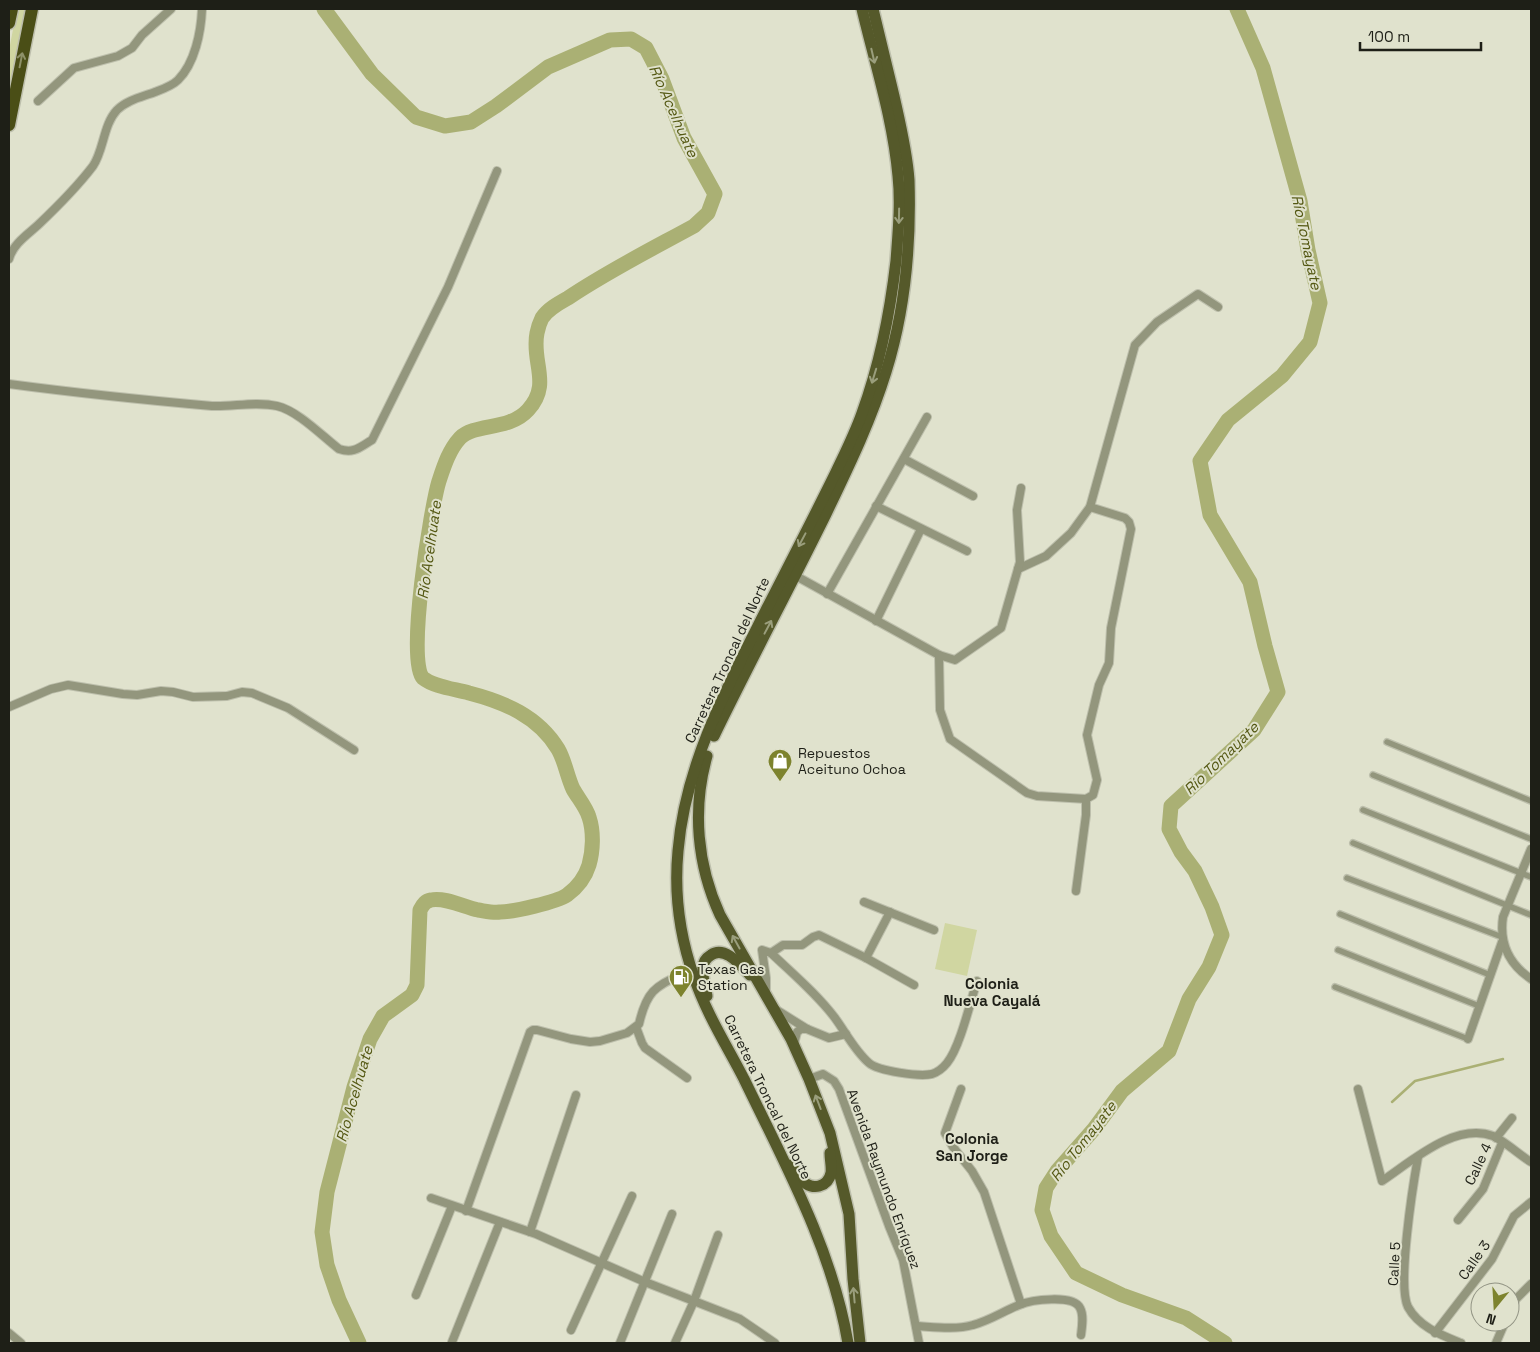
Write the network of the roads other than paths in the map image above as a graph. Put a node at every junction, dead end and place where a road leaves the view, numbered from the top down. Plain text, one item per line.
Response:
1 (12, 9) edge
2 (32, 9) edge
3 (171, 9) edge
4 (202, 9) edge
5 (862, 9) edge
6 (873, 9) edge
7 (9, 23) edge
8 (38, 101) dead end
9 (9, 125) edge
10 (497, 171) dead end
11 (9, 259) edge
12 (1218, 307) dead end
13 (9, 384) edge
14 (927, 417) dead end
15 (904, 460) junction
16 (1021, 488) dead end
17 (972, 496) dead end
18 (876, 506) junction
19 (1090, 506) junction
20 (921, 529) junction
21 (967, 551) dead end
22 (1018, 569) junction
23 (796, 576) junction
24 (827, 594) junction
25 (876, 621) junction
26 (939, 655) junction
27 (9, 707) edge
28 (1387, 742) dead end
29 (354, 750) dead end
30 (1373, 775) dead end
31 (1086, 799) junction
32 (1531, 801) edge
33 (1363, 810) dead end
34 (1531, 839) edge
35 (1353, 843) dead end
36 (1531, 849) edge
37 (1521, 873) junction
38 (1531, 877) edge
39 (1347, 878) dead end
40 (1076, 890) dead end
41 (864, 902) dead end
42 (1508, 906) junction
43 (890, 912) junction
44 (1340, 914) dead end
45 (1531, 915) edge
46 (934, 930) dead end
47 (1502, 939) junction
48 (1338, 950) dead end
49 (771, 953) junction
50 (866, 958) junction
51 (692, 969) junction
52 (1490, 975) junction
53 (1531, 979) edge
54 (977, 982) dead end
55 (914, 985) dead end
56 (1335, 987) dead end
57 (763, 989) junction
58 (1479, 1006) junction
59 (774, 1008) junction
60 (710, 1012) junction
61 (636, 1027) junction
62 (807, 1029) junction
63 (846, 1034) junction
64 (1468, 1039) joint
65 (794, 1046) junction
66 (686, 1078) dead end
67 (809, 1079) junction
68 (961, 1089) dead end
69 (1358, 1089) dead end
70 (576, 1095) dead end
71 (1512, 1118) dead end
72 (830, 1133) junction
73 (773, 1139) junction
74 (1499, 1140) junction
75 (1418, 1157) junction
76 (1531, 1162) edge
77 (632, 1196) dead end
78 (431, 1198) dead end
79 (1531, 1202) edge
80 (452, 1206) junction
81 (466, 1211) junction
82 (672, 1214) dead end
83 (1458, 1220) dead end
84 (500, 1222) junction
85 (530, 1232) junction
86 (718, 1235) dead end
87 (601, 1262) junction
88 (645, 1282) junction
89 (1531, 1284) edge
90 (416, 1295) dead end
91 (1520, 1295) edge
92 (694, 1301) junction
93 (1021, 1304) junction
94 (916, 1326) junction
95 (571, 1330) dead end
96 (9, 1333) edge
97 (1435, 1333) junction
98 (1081, 1335) dead end
99 (452, 1342) dead end
100 (21, 1343) edge
101 (620, 1343) edge
102 (675, 1343) edge
103 (776, 1343) edge
104 (848, 1343) edge
105 (860, 1343) edge
106 (919, 1343) edge
107 (1461, 1343) edge

1 - 7 highway
9 -> 2 highway
3 - 8 street
4 - 11 street
5 -> 51 main road, Carretera Troncal del Norte
6 - 23 main road, Carretera Troncal del Norte
10 - 13 street
12 - 19 street
14 - 15 street
15 - 17 street
15 - 18 street
16 - 22 street
18 - 20 street
18 - 24 street
19 - 22 street
19 - 31 street
20 - 21 street
20 - 25 street
22 - 26 street
23 - 24 street
57 -> 23 main road, Carretera Troncal del Norte
24 - 25 street
25 - 26 street
26 - 31 street
27 - 29 street
28 - 32 street
30 - 34 street
31 - 40 street
33 - 37 street
35 - 42 street
36 - 37 street
37 - 38 street
37 - 42 street
39 - 47 street
41 - 43 street
42 - 45 street
42 - 47 street
43 - 46 street
43 - 50 street
44 - 52 street
47 - 52 street
47 - 53 street
48 - 58 street
49 - 50 street
49 - 57 street
49 - 63 street
50 - 55 street
51 - 60 main road, Carretera Troncal del Norte
51 - 61 street
52 - 58 street
54 - 63 street
56 - 64 street
57 - 59 main road, Carretera Troncal del Norte
57 - 60 main road
58 - 64 street
59 - 62 street
59 - 65 main road, Carretera Troncal del Norte
60 - 73 main road, Carretera Troncal del Norte
61 - 66 street
61 - 81 street
62 - 63 street
62 - 65 street
65 - 67 main road, Carretera Troncal del Norte
72 -> 67 main road, Carretera Troncal del Norte
67 - 94 street, Avenida Raymundo Enríquez
68 - 93 street
69 - 75 street
70 - 85 street
71 - 74 street, Calle 4
72 - 73 main road
105 -> 72 main road, Carretera Troncal del Norte
73 - 104 main road, Carretera Troncal del Norte
74 - 75 street
74 - 76 street
74 - 83 street, Calle 4
75 - 97 street, Calle 5
77 - 87 street
78 - 80 street
79 - 97 street, Calle 3
80 - 81 street
80 - 90 street
81 - 84 street
82 - 88 street
84 - 85 street
84 - 99 street
85 - 87 street
86 - 92 street
87 - 88 street
87 - 95 street
88 - 92 street
88 - 101 street
89 - 91 street
92 - 102 street
92 - 103 street
93 - 94 street
93 - 98 street
94 - 106 street, Avenida Raymundo Enríquez
96 - 100 street
97 - 107 street, Calle 5

